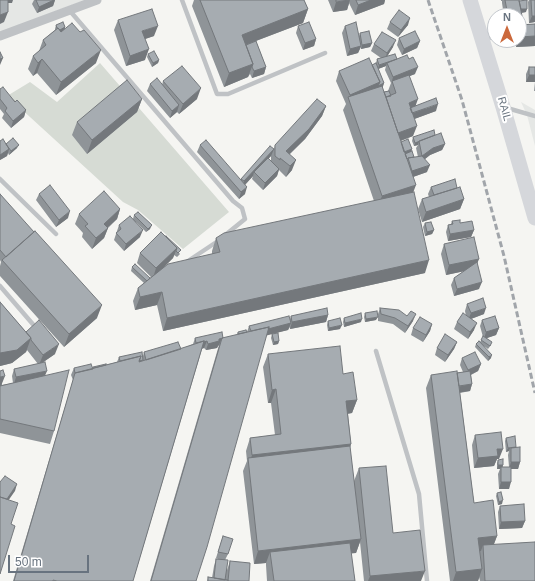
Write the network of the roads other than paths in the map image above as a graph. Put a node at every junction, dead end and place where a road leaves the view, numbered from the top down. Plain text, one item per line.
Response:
1 (97, 0) edge
2 (182, 0) edge
3 (470, 0) edge
4 (70, 11) junction
5 (487, 31) edge
6 (0, 36) edge
7 (492, 48) edge
8 (325, 53) dead end
9 (503, 107) junction
10 (535, 116) edge
11 (0, 179) edge
12 (535, 218) edge
13 (56, 234) dead end
14 (183, 266) edge
15 (0, 286) edge
16 (42, 336) edge
17 (376, 351) dead end
18 (427, 581) edge

1 - 4 street
2 - 8 lane
3 - 5 main road, RAIL
4 - 6 street
4 - 14 lane
7 - 9 main road, RAIL
9 - 10 lane
9 - 12 main road, RAIL
11 - 13 lane
15 - 16 lane
17 - 18 lane

